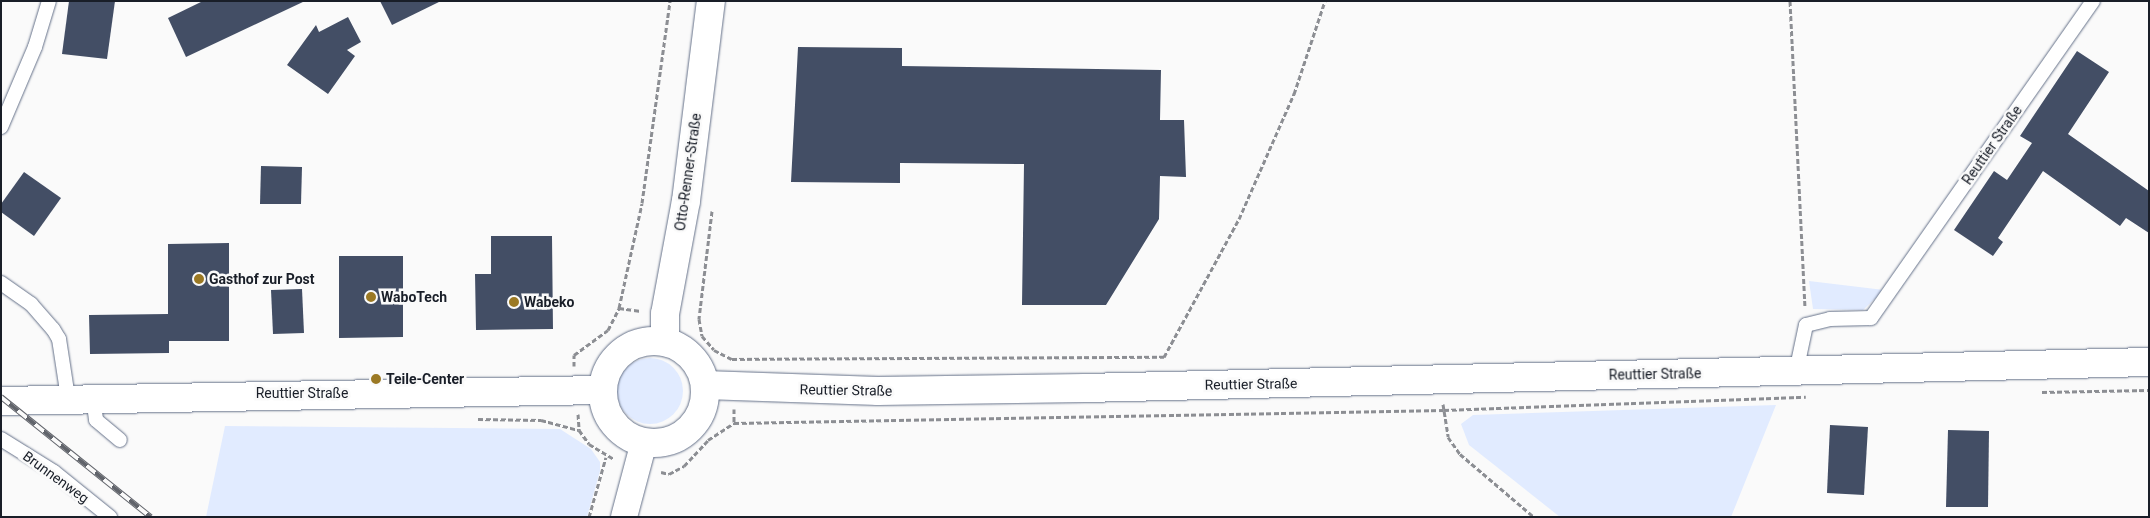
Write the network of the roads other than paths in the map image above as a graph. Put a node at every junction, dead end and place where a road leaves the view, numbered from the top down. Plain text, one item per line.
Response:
1 (49, 1) edge
2 (711, 1) edge
3 (2093, 1) edge
4 (1, 126) edge
5 (1, 283) edge
6 (665, 342) junction
7 (2149, 362) edge
8 (1796, 372) junction
9 (705, 385) junction
10 (602, 390) junction
11 (1, 401) edge
12 (77, 402) junction
13 (1, 439) edge
14 (120, 440) dead end
15 (641, 455) junction
16 (110, 517) edge
17 (624, 517) edge

1 - 4 lane
2 - 6 main road, Otto-Renner-Straße
3 - 8 lane, Reuttier Straße
5 - 12 lane
6 - 9 main road
6 - 10 main road
7 - 8 main road, Reuttier Straße
8 - 9 main road, Reuttier Straße
9 - 15 main road
10 - 12 main road, Reuttier Straße
10 - 15 main road
11 - 12 main road, Reuttier Straße
12 - 14 lane
13 - 16 lane, Brunnenweg
15 - 17 street

